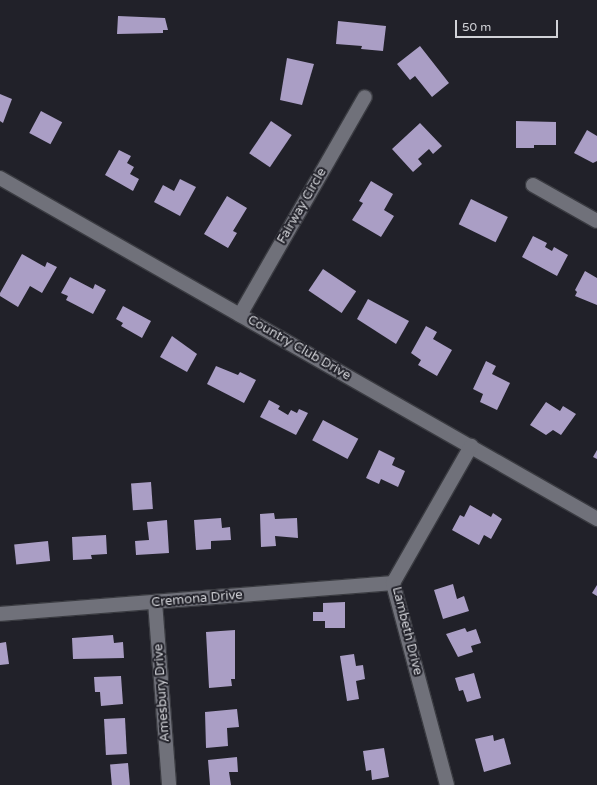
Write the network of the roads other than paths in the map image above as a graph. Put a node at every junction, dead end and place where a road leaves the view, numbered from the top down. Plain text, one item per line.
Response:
1 (364, 97) dead end
2 (0, 178) edge
3 (533, 184) dead end
4 (597, 221) edge
5 (240, 315) junction
6 (471, 446) junction
7 (597, 519) edge
8 (393, 583) junction
9 (155, 602) junction
10 (0, 614) edge
11 (169, 785) edge
12 (447, 785) edge

1 - 5 street, Fairway Circle
2 - 5 street, Country Club Drive
3 - 4 street
5 - 6 street, Country Club Drive
6 - 7 street, Country Club Drive
6 - 8 street, Lambeth Drive
8 - 9 street, Cremona Drive
8 - 12 street, Lambeth Drive
9 - 10 street, Cremona Drive
9 - 11 street, Amesbury Drive

